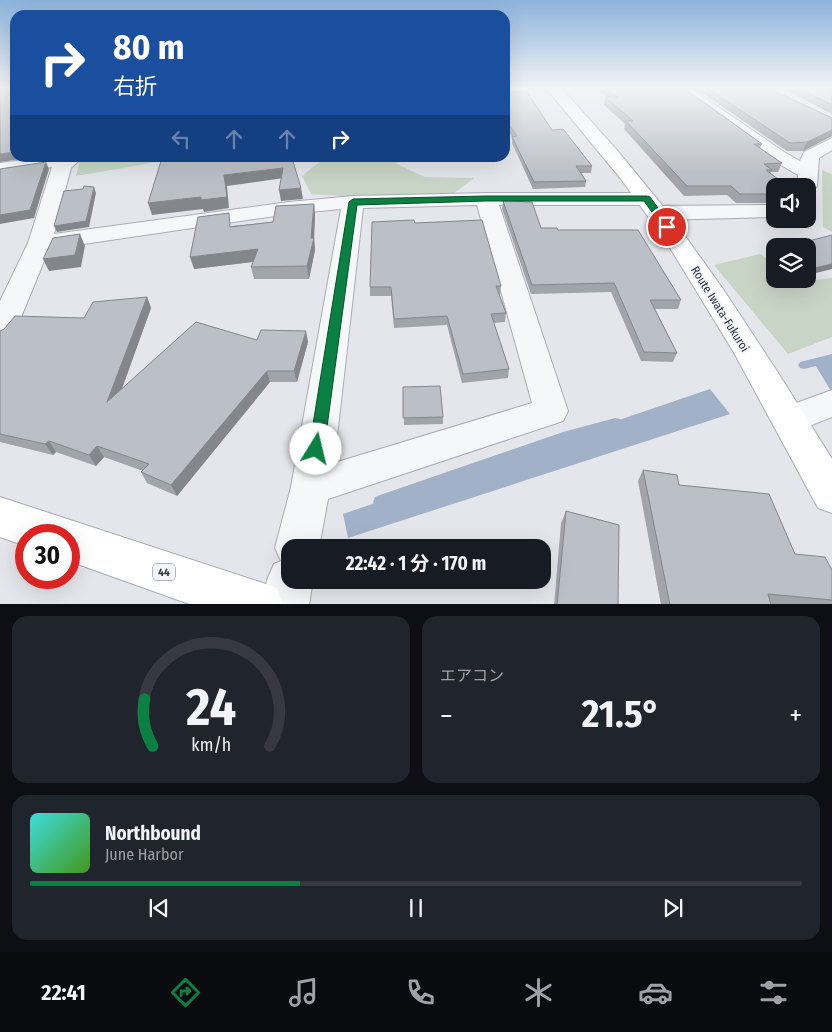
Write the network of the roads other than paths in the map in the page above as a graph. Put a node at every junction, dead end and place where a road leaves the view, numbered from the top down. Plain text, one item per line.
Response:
1 (579, 116) edge
2 (722, 116) edge
3 (832, 128) edge
4 (832, 141) edge
5 (44, 162) edge
6 (67, 162) edge
7 (0, 168) edge
8 (806, 178) edge
9 (808, 178) edge
10 (486, 199) junction
11 (353, 202) junction
12 (652, 206) junction
13 (766, 211) edge
14 (40, 243) junction
15 (0, 332) edge
16 (832, 403) edge
17 (789, 420) junction
18 (311, 487) junction
19 (832, 495) edge
20 (0, 518) edge
21 (18, 524) edge
22 (299, 539) edge
23 (80, 544) edge
24 (288, 589) edge
25 (260, 604) edge
26 (285, 604) edge

1 - 12 main road, Route Iwata-Fukuroi
2 - 8 street
3 - 4 street
4 - 9 street
5 - 7 street
6 - 14 street
10 - 11 street
10 - 12 street
10 - 18 street
11 - 14 street
11 - 18 street
12 - 13 street
12 - 17 main road, Route Iwata-Fukuroi
14 - 15 street
16 - 17 street
17 - 19 main road, Route Iwata-Fukuroi
18 - 22 street
20 - 21 main road
23 - 25 main road, 44
24 - 26 street

